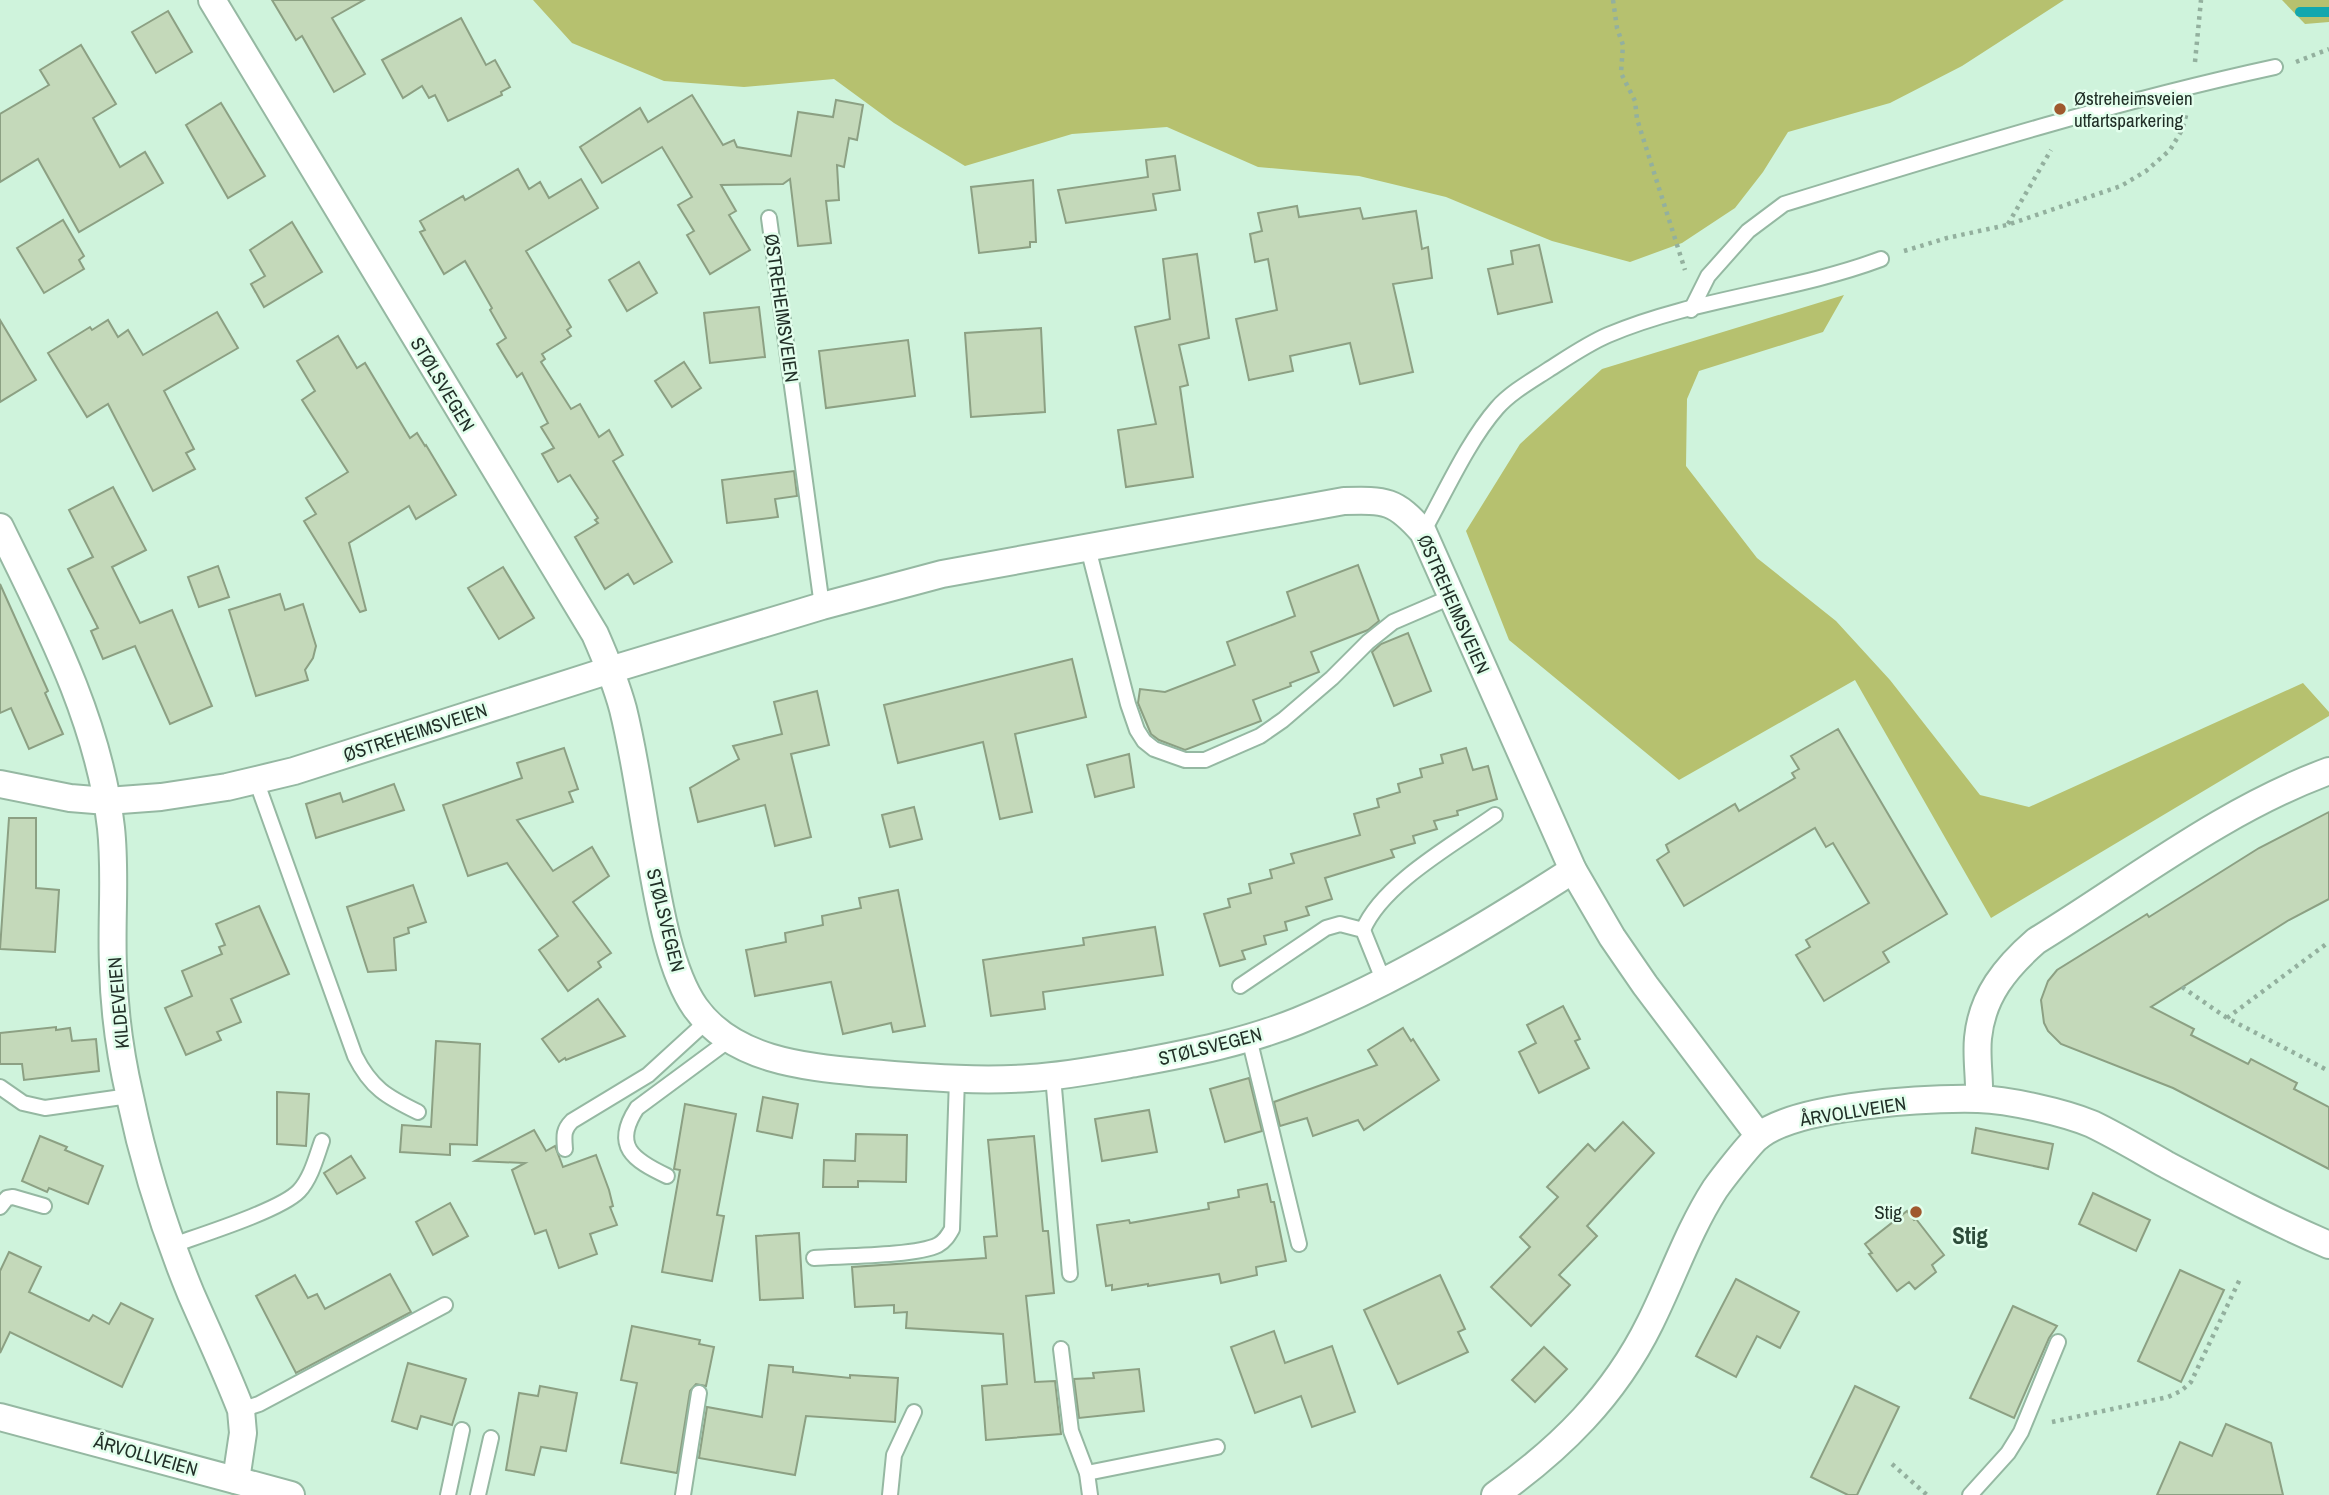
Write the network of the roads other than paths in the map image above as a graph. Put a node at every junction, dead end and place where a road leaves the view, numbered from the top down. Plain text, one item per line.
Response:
1 (212, 0) edge
2 (2275, 67) road end
3 (769, 218) dead end
4 (1881, 259) road end
5 (1691, 310) junction
6 (0, 527) edge
7 (1423, 532) junction
8 (1088, 548) junction
9 (1451, 597) junction
10 (822, 606) junction
11 (610, 670) junction
12 (2329, 771) edge
13 (256, 780) junction
14 (0, 784) edge
15 (107, 801) junction
16 (1495, 815) dead end
17 (1573, 870) junction
18 (1363, 930) junction
19 (1384, 982) junction
20 (1240, 986) dead end
21 (706, 1022) junction
22 (1249, 1038) junction
23 (729, 1040) junction
24 (1053, 1076) junction
25 (957, 1079) junction
26 (0, 1087) edge
27 (129, 1096) junction
28 (1979, 1099) junction
29 (418, 1112) dead end
30 (1759, 1136) junction
31 (322, 1141) dead end
32 (565, 1149) dead end
33 (667, 1176) dead end
34 (44, 1206) dead end
35 (0, 1207) edge
36 (1299, 1244) dead end
37 (173, 1245) junction
38 (2329, 1245) edge
39 (814, 1258) dead end
40 (1070, 1274) dead end
41 (445, 1305) dead end
42 (2058, 1342) dead end
43 (1061, 1349) dead end
44 (699, 1393) dead end
45 (241, 1410) junction
46 (914, 1412) dead end
47 (0, 1417) edge
48 (462, 1430) dead end
49 (491, 1438) dead end
50 (1217, 1447) dead end
51 (1087, 1473) junction
52 (236, 1480) junction
53 (285, 1494) edge
54 (448, 1495) edge
55 (478, 1495) edge
56 (682, 1495) edge
57 (890, 1495) edge
58 (1090, 1495) edge
59 (1494, 1495) edge
60 (1970, 1495) edge

1 - 11 street, STØLSVEGEN
2 - 5 lane
3 - 10 lane, ØSTREHEIMSVEIEN
4 - 5 lane
5 - 7 lane
6 - 15 street, KILDEVEIEN
7 - 8 street, ØSTREHEIMSVEIEN
7 - 9 street, ØSTREHEIMSVEIEN
8 - 9 lane
8 - 10 street, ØSTREHEIMSVEIEN
9 - 17 street, ØSTREHEIMSVEIEN
10 - 11 street, ØSTREHEIMSVEIEN
11 - 13 street, ØSTREHEIMSVEIEN
11 - 21 street, STØLSVEGEN
12 - 28 street
13 - 15 street, ØSTREHEIMSVEIEN
13 - 29 lane
14 - 15 street, ØSTREHEIMSVEIEN
15 - 27 street, KILDEVEIEN
16 - 18 lane
17 - 19 street, STØLSVEGEN
17 - 30 street, ØSTREHEIMSVEIEN
18 - 19 lane
18 - 20 lane
19 - 22 street, STØLSVEGEN
21 - 23 street, STØLSVEGEN
21 - 32 lane
22 - 24 street, STØLSVEGEN
22 - 36 lane
23 - 25 street, STØLSVEGEN
23 - 33 lane
24 - 25 street, STØLSVEGEN
24 - 40 lane
25 - 39 lane
26 - 27 lane
27 - 37 street, KILDEVEIEN
28 - 30 street, ÅRVOLLVEIEN
28 - 38 street, ÅRVOLLVEIEN
30 - 59 street, ÅRVOLLVEIEN
31 - 37 lane
34 - 35 lane
37 - 45 street, KILDEVEIEN
41 - 45 lane
42 - 60 lane
43 - 51 lane
44 - 56 lane
45 - 52 street, KILDEVEIEN
46 - 57 lane
47 - 52 street, ÅRVOLLVEIEN
48 - 54 lane
49 - 55 lane
50 - 51 lane
51 - 58 lane
52 - 53 street, ÅRVOLLVEIEN

